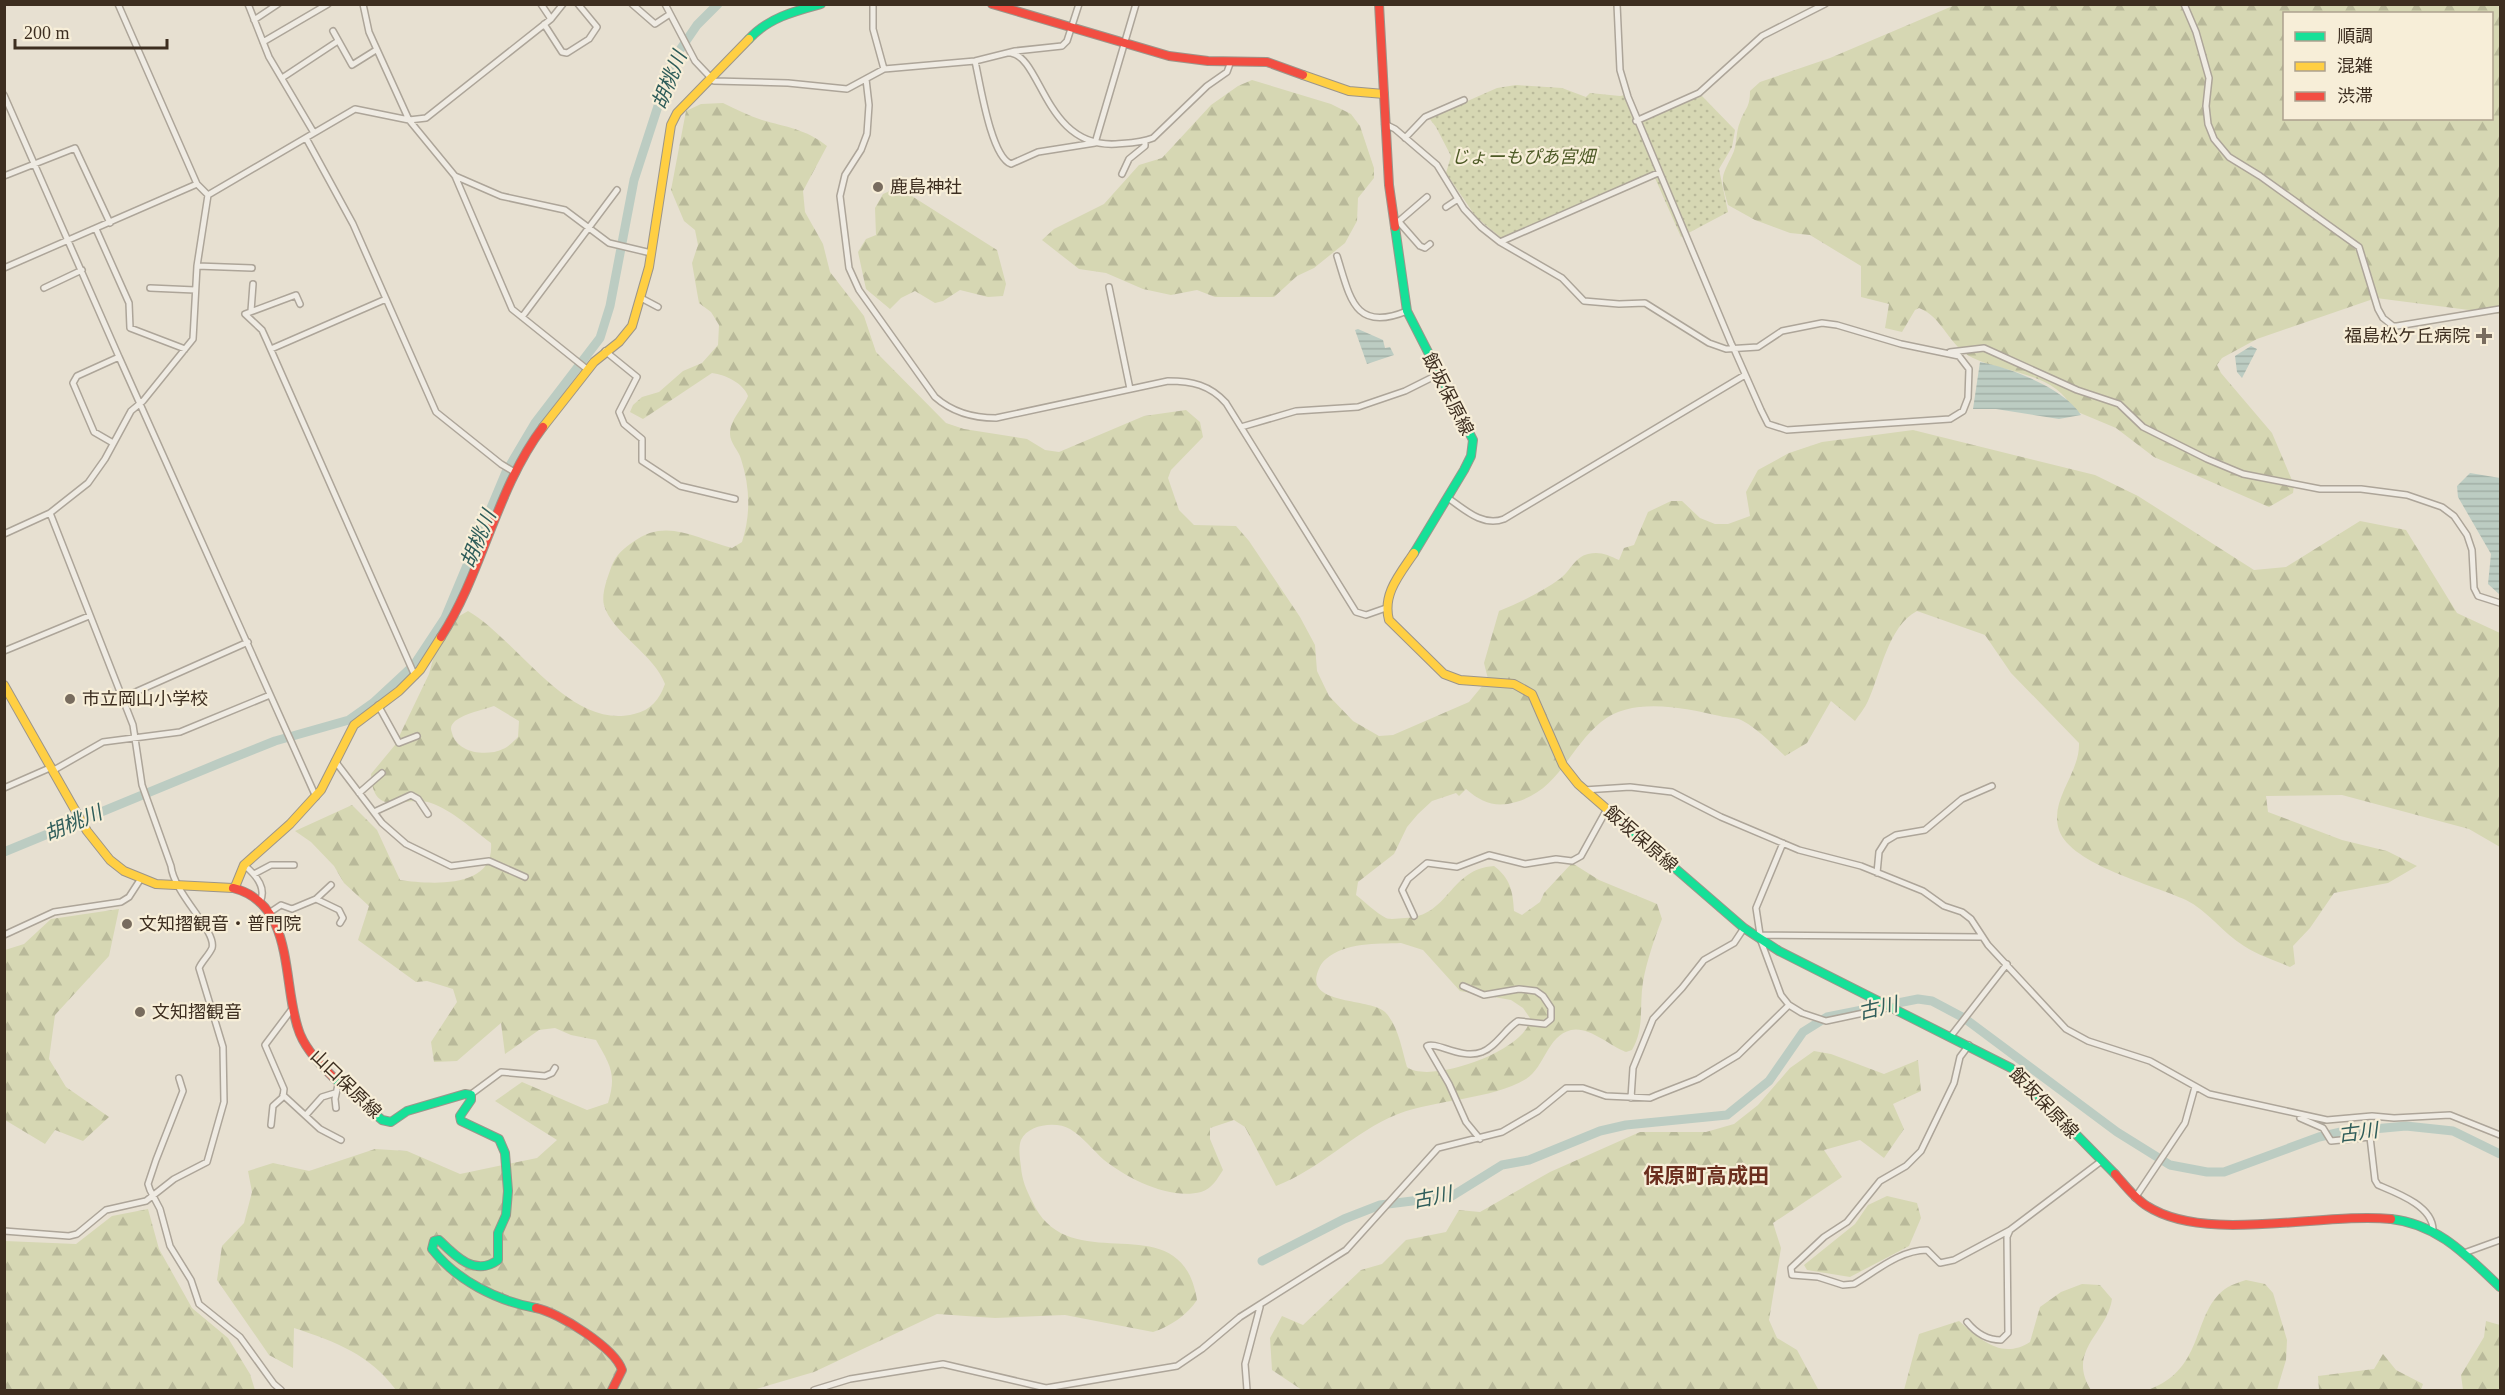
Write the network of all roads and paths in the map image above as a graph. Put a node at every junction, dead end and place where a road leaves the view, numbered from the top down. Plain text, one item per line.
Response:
1 (117, 4) edge
2 (248, 4) edge
3 (278, 4) edge
4 (328, 4) edge
5 (363, 4) edge
6 (541, 4) edge
7 (562, 4) edge
8 (578, 4) edge
9 (632, 4) edge
10 (665, 4) edge
11 (821, 4) edge
12 (873, 4) edge
13 (992, 4) edge
14 (1079, 4) edge
15 (1136, 4) edge
16 (1379, 4) edge
17 (1617, 4) edge
18 (1825, 4) edge
19 (2184, 4) edge
20 (670, 14) junction
21 (551, 19) junction
22 (254, 20) junction
23 (544, 24) junction
24 (1071, 28) junction
25 (333, 31) dead end
26 (338, 41) junction
27 (263, 42) junction
28 (1125, 44) junction
29 (376, 50) junction
30 (1024, 50) junction
31 (1009, 53) junction
32 (1022, 57) junction
33 (975, 61) junction
34 (1231, 61) junction
35 (884, 69) junction
36 (710, 77) junction
37 (282, 78) junction
38 (866, 79) junction
39 (1384, 94) junction
40 (4, 95) edge
41 (1464, 100) dead end
42 (410, 120) junction
43 (1636, 121) junction
44 (1385, 124) junction
45 (315, 133) junction
46 (306, 138) junction
47 (1405, 138) junction
48 (1145, 141) junction
49 (1095, 143) junction
50 (34, 162) junction
51 (1658, 173) junction
52 (1122, 174) dead end
53 (4, 176) edge
54 (455, 176) junction
55 (197, 184) junction
56 (617, 190) dead end
57 (208, 195) junction
58 (1427, 197) dead end
59 (1458, 199) junction
60 (1446, 207) dead end
61 (1396, 221) junction
62 (110, 223) junction
63 (587, 226) junction
64 (96, 229) junction
65 (69, 240) junction
66 (1500, 243) junction
67 (1430, 244) dead end
68 (651, 253) junction
69 (1337, 256) dead end
70 (197, 266) junction
71 (4, 268) edge
72 (252, 268) dead end
73 (82, 270) junction
74 (253, 284) dead end
75 (1109, 287) dead end
76 (44, 288) dead end
77 (150, 288) dead end
78 (195, 290) junction
79 (641, 298) junction
80 (386, 299) junction
81 (300, 304) dead end
82 (658, 307) dead end
83 (2500, 309) edge
84 (1407, 310) junction
85 (251, 311) junction
86 (522, 318) junction
87 (185, 349) junction
88 (1734, 349) junction
89 (271, 350) junction
90 (605, 351) junction
91 (1945, 353) junction
92 (119, 357) junction
93 (588, 370) junction
94 (1439, 374) junction
95 (1746, 375) junction
96 (1130, 389) junction
97 (141, 403) junction
98 (1241, 427) junction
99 (113, 443) junction
100 (516, 473) junction
101 (1448, 498) junction
102 (735, 499) dead end
103 (50, 513) junction
104 (4, 534) edge
105 (2500, 603) edge
106 (1386, 608) junction
107 (89, 616) junction
108 (248, 642) junction
109 (4, 651) edge
110 (415, 676) junction
111 (4, 685) edge
112 (270, 694) junction
113 (122, 698) junction
114 (378, 705) junction
115 (417, 736) dead end
116 (136, 739) junction
117 (335, 761) junction
118 (53, 769) junction
119 (382, 773) dead end
120 (1992, 786) dead end
121 (4, 788) edge
122 (1584, 790) junction
123 (359, 792) junction
124 (316, 797) junction
125 (1607, 809) junction
126 (374, 812) junction
127 (428, 814) dead end
128 (1783, 843) junction
129 (244, 865) junction
130 (294, 865) dead end
131 (1877, 873) junction
132 (254, 874) junction
133 (525, 876) dead end
134 (140, 880) junction
135 (331, 885) dead end
136 (177, 886) junction
137 (235, 887) junction
138 (316, 899) junction
139 (260, 902) junction
140 (269, 913) junction
141 (1414, 916) dead end
142 (340, 923) dead end
143 (1744, 928) junction
144 (4, 935) edge
145 (1982, 937) junction
146 (1761, 938) junction
147 (2007, 964) junction
148 (1463, 986) dead end
149 (1789, 1005) junction
150 (1892, 1006) junction
151 (292, 1009) junction
152 (1951, 1036) junction
153 (1969, 1045) junction
154 (555, 1068) dead end
155 (179, 1078) dead end
156 (339, 1080) junction
157 (2195, 1087) junction
158 (335, 1093) junction
159 (283, 1095) junction
160 (470, 1095) junction
161 (1631, 1098) junction
162 (336, 1108) dead end
163 (2295, 1113) junction
164 (306, 1115) junction
165 (271, 1125) dead end
166 (2500, 1135) edge
167 (1480, 1139) junction
168 (341, 1140) dead end
169 (2100, 1162) junction
170 (153, 1197) junction
171 (2135, 1198) junction
172 (2010, 1230) junction
173 (2433, 1230) junction
174 (4, 1231) edge
175 (2500, 1240) edge
176 (2462, 1254) junction
177 (2500, 1287) edge
178 (1260, 1307) junction
179 (1967, 1322) dead end
180 (281, 1390) edge
181 (612, 1390) edge
182 (814, 1390) edge
183 (1247, 1390) edge

1 - 55 street
2 - 22 street
3 - 22 street
4 - 27 street
5 - 29 street
6 - 21 street
7 - 21 street
8 - 23 street
9 - 20 street
10 - 20 street
11 - 36 main road
12 - 35 street
13 - 24 main road
14 - 24 street
15 - 28 street
16 - 39 main road, 飯坂保原線
17 - 43 street
18 - 43 street
19 - 83 street
20 - 36 street
21 - 23 street
22 - 27 street
23 - 42 street
24 - 28 main road
24 - 30 street
25 - 26 street
26 - 29 street
26 - 37 street
27 - 37 street
28 - 34 main road
28 - 49 street
29 - 42 street
30 - 31 street
30 - 32 street
31 - 32 street
31 - 33 street
32 - 49 street
33 - 35 street
33 - 49 street
34 - 39 main road
34 - 48 street
35 - 38 street
36 - 38 street
36 - 68 main road
37 - 45 street
38 - 96 street
39 - 44 main road, 飯坂保原線
40 - 50 street
41 - 47 street
42 - 45 street
42 - 54 street
43 - 51 street
44 - 47 street
44 - 61 main road, 飯坂保原線
45 - 46 street
46 - 57 street
46 - 80 street
47 - 59 street
48 - 49 street
48 - 52 street
50 - 53 street
50 - 62 street
50 - 65 street
51 - 66 street
51 - 88 street
54 - 63 street
54 - 86 street
55 - 57 street
55 - 62 street
56 - 63 street
57 - 70 street
58 - 61 street
59 - 60 street
59 - 66 street
61 - 67 street
61 - 84 main road, 飯坂保原線
62 - 64 street
63 - 68 street
63 - 86 street
64 - 65 street
64 - 87 street
65 - 71 street
65 - 73 street
66 - 88 street
68 - 79 main road
69 - 84 street
70 - 72 street
70 - 78 street
73 - 76 street
73 - 92 street
74 - 85 street
75 - 96 street
77 - 78 street
78 - 87 street
79 - 82 street
79 - 90 main road
80 - 89 street
80 - 100 street
81 - 85 street
84 - 94 main road, 飯坂保原線
85 - 89 street
86 - 93 street
87 - 97 street
88 - 91 street
88 - 95 street
89 - 110 street
90 - 93 main road
90 - 102 street
91 - 95 street
91 - 105 street
92 - 97 street
92 - 99 street
93 - 100 main road
94 - 98 street
94 - 101 main road, 飯坂保原線
95 - 101 street
96 - 98 street
97 - 99 street
97 - 108 street
98 - 106 street
99 - 103 street
100 - 110 main road
101 - 106 main road, 飯坂保原線
103 - 104 street
103 - 107 street
106 - 122 main road, 飯坂保原線
107 - 109 street
107 - 113 street
108 - 112 street
108 - 113 street
110 - 114 main road
111 - 118 main road, 山口保原線
112 - 116 street
112 - 124 street
113 - 116 street
114 - 115 street
114 - 117 main road
116 - 118 street
116 - 136 street
117 - 123 street
117 - 124 main road
118 - 121 street
118 - 134 main road, 山口保原線
119 - 123 street
120 - 131 street
122 - 125 main road, 飯坂保原線
122 - 128 street
123 - 126 street
124 - 129 main road
125 - 141 street
125 - 143 main road, 飯坂保原線
126 - 127 street
126 - 133 street
128 - 131 street
128 - 146 street
129 - 132 street
129 - 137 main road
130 - 132 street
131 - 145 street
132 - 139 street
134 - 136 main road, 山口保原線
134 - 144 street
135 - 138 street
136 - 137 main road, 山口保原線
136 - 170 street
137 - 139 main road, 山口保原線
138 - 140 street
138 - 142 street
139 - 140 main road, 山口保原線
140 - 151 main road, 山口保原線
143 - 146 main road, 飯坂保原線
143 - 161 street
145 - 146 street
145 - 147 street
146 - 149 street
146 - 150 main road, 飯坂保原線
147 - 152 street
147 - 157 street
148 - 167 street
149 - 150 street
149 - 161 street
150 - 152 main road, 飯坂保原線
151 - 156 main road, 山口保原線
151 - 159 street
152 - 153 main road, 飯坂保原線
153 - 169 main road, 飯坂保原線
153 - 172 street
154 - 160 street
155 - 170 street
156 - 158 street
156 - 160 main road, 山口保原線
157 - 163 street
157 - 171 street
158 - 162 street
158 - 164 street
159 - 164 street
159 - 165 street
160 - 181 main road
161 - 167 street
163 - 166 street
163 - 173 street
164 - 168 street
167 - 178 street
169 - 171 main road, 飯坂保原線
169 - 172 street
170 - 174 street
170 - 180 street
171 - 173 main road, 飯坂保原線
172 - 179 street
173 - 176 main road, 飯坂保原線
175 - 176 street
176 - 177 main road, 飯坂保原線
178 - 182 street
178 - 183 street

